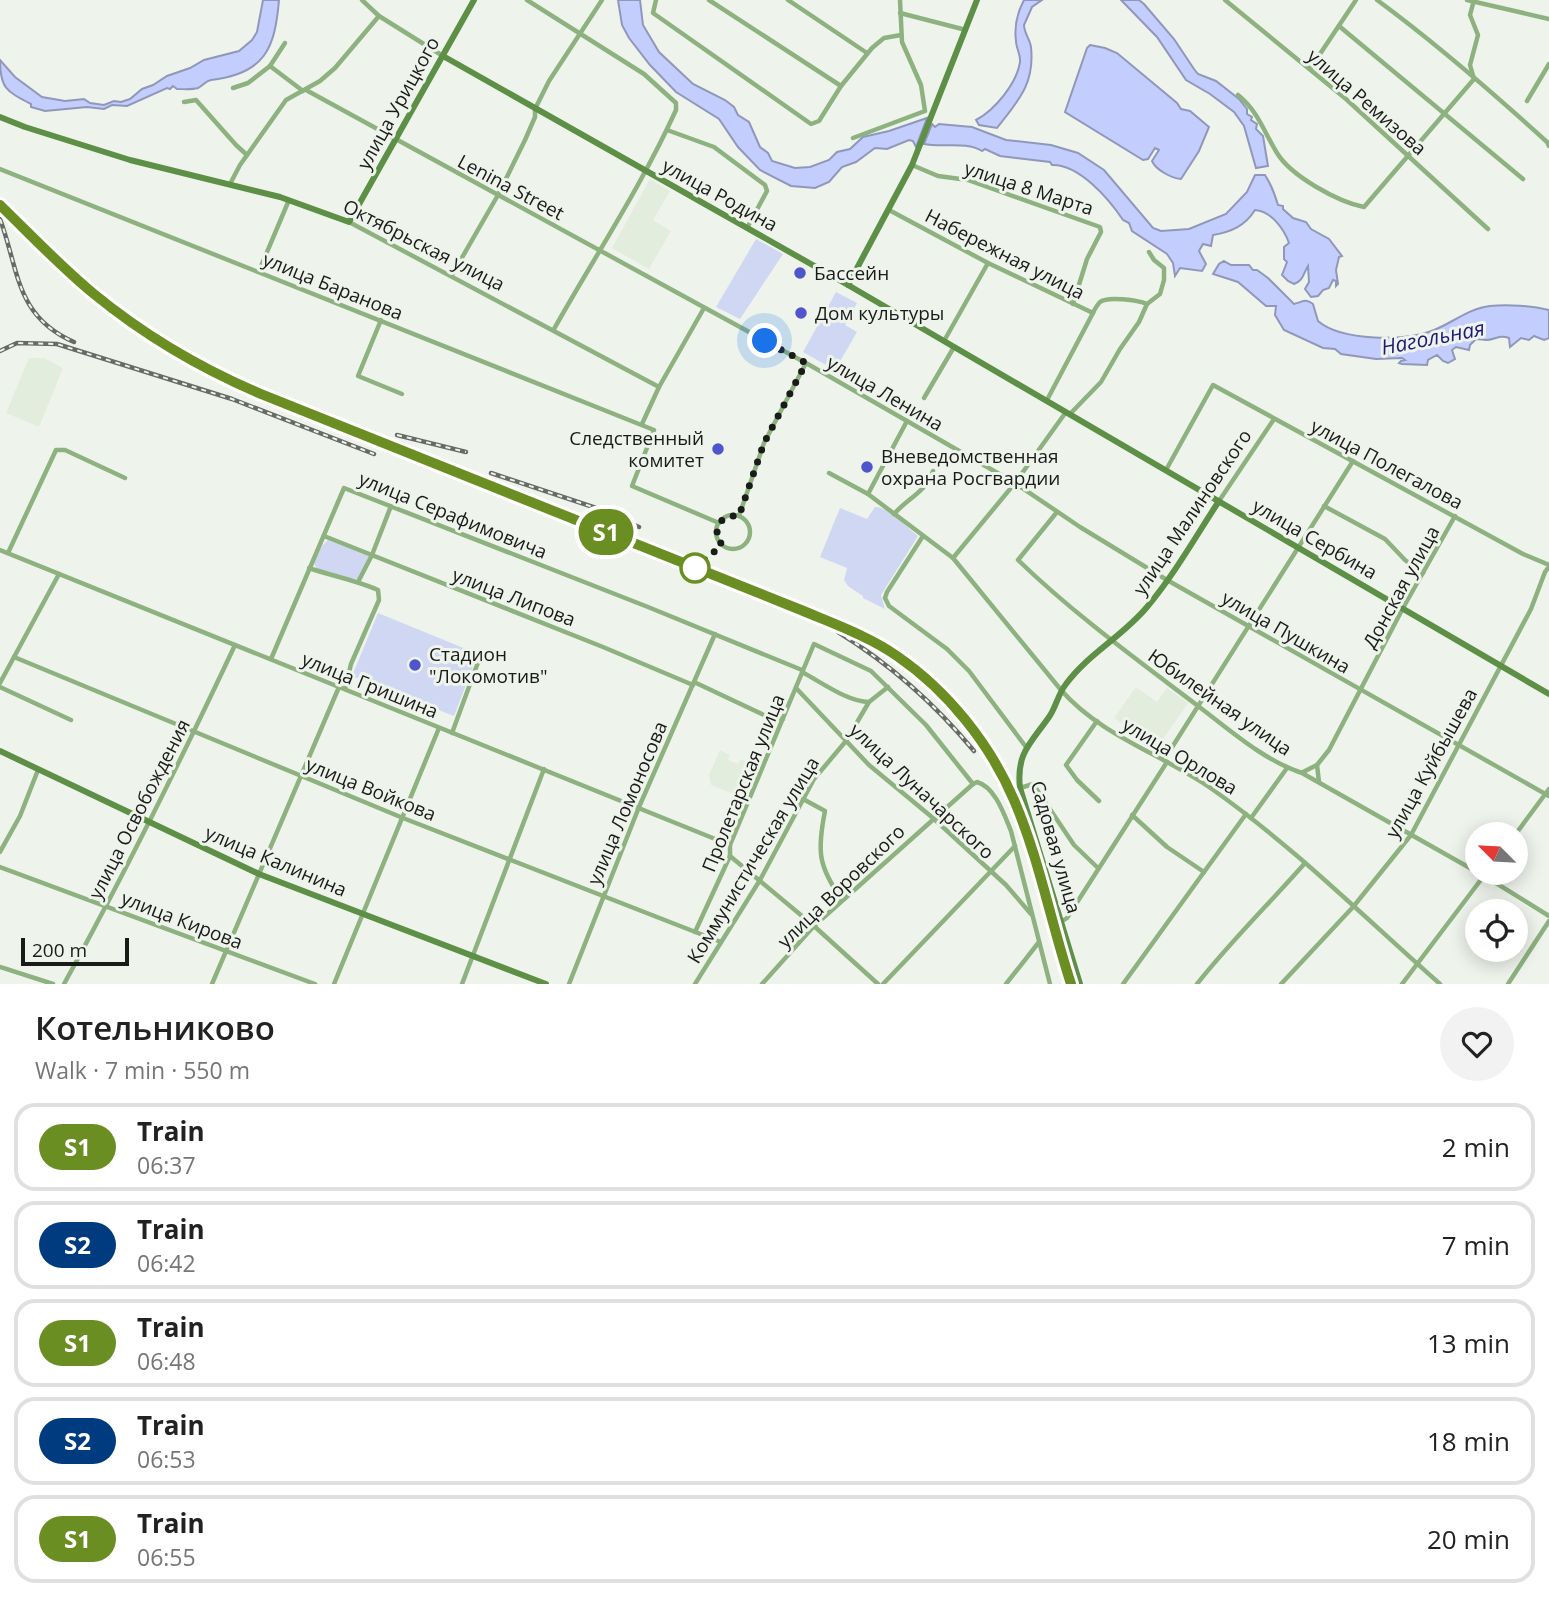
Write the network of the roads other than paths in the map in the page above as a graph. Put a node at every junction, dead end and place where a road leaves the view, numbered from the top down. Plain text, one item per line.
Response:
1 (362, 0) edge
2 (474, 0) edge
3 (527, 0) edge
4 (602, 0) edge
5 (656, 0) edge
6 (709, 0) edge
7 (788, 0) edge
8 (901, 0) edge
9 (977, 0) edge
10 (1225, 0) edge
11 (1356, 0) edge
12 (1377, 0) edge
13 (1471, 1) edge
14 (1485, 3) edge
15 (900, 13) junction
16 (379, 16) junction
17 (1549, 19) edge
18 (1339, 26) junction
19 (966, 30) junction
20 (580, 31) junction
21 (901, 35) junction
22 (285, 43) dead end
23 (867, 53) junction
24 (443, 56) junction
25 (1549, 64) edge
26 (270, 66) junction
27 (1310, 69) junction
28 (1474, 79) junction
29 (841, 86) junction
30 (233, 88) dead end
31 (305, 91) junction
32 (1238, 95) dead end
33 (1527, 101) dead end
34 (184, 102) dead end
35 (535, 109) junction
36 (1445, 113) junction
37 (0, 117) edge
38 (667, 130) junction
39 (853, 138) dead end
40 (396, 141) junction
41 (1549, 146) edge
42 (247, 155) junction
43 (1407, 155) junction
44 (912, 165) junction
45 (0, 169) edge
46 (647, 172) junction
47 (1524, 179) dead end
48 (230, 184) junction
49 (498, 195) junction
50 (289, 200) junction
51 (888, 210) junction
52 (349, 222) junction
53 (747, 228) junction
54 (1488, 229) dead end
55 (599, 249) junction
56 (1149, 251) dead end
57 (988, 263) junction
58 (259, 271) junction
59 (452, 275) junction
60 (848, 285) junction
61 (1073, 304) junction
62 (1147, 304) junction
63 (704, 307) junction
64 (1093, 313) junction
65 (381, 320) junction
66 (554, 329) junction
67 (944, 341) junction
68 (954, 346) junction
69 (806, 363) junction
70 (659, 387) junction
71 (402, 394) dead end
72 (924, 398) dead end
73 (1047, 400) junction
74 (1068, 413) junction
75 (1274, 419) junction
76 (907, 421) junction
77 (642, 424) junction
78 (1353, 461) junction
79 (1166, 470) junction
80 (933, 471) dead end
81 (829, 473) dead end
82 (125, 478) dead end
83 (1015, 484) junction
84 (868, 494) junction
85 (1219, 501) junction
86 (391, 506) junction
87 (1324, 506) junction
88 (1057, 512) junction
89 (894, 514) junction
90 (739, 516) junction
91 (1455, 516) junction
92 (719, 523) junction
93 (324, 536) junction
94 (923, 536) junction
95 (1298, 547) junction
96 (0, 550) edge
97 (8, 553) junction
98 (372, 555) junction
99 (953, 558) junction
100 (1549, 566) edge
101 (309, 568) junction
102 (1423, 573) junction
103 (59, 574) junction
104 (1167, 580) junction
105 (358, 582) junction
106 (1403, 608) junction
107 (1249, 627) junction
108 (715, 634) junction
109 (1111, 641) junction
110 (235, 645) junction
111 (14, 657) junction
112 (480, 657) dead end
113 (271, 659) junction
114 (1500, 665) junction
115 (802, 671) junction
116 (694, 684) junction
117 (0, 685) edge
118 (888, 687) junction
119 (342, 688) junction
120 (796, 688) junction
121 (1061, 691) junction
122 (1361, 691) junction
123 (1549, 694) edge
124 (869, 702) junction
125 (1198, 706) junction
126 (783, 719) junction
127 (71, 720) dead end
128 (1097, 721) junction
129 (439, 728) junction
130 (194, 733) junction
131 (452, 733) junction
132 (846, 741) junction
133 (1458, 746) junction
134 (1026, 747) junction
135 (0, 751) edge
136 (1165, 761) junction
137 (1317, 765) junction
138 (1287, 768) junction
139 (38, 769) junction
140 (544, 769) junction
141 (1302, 773) junction
142 (301, 776) junction
143 (973, 783) junction
144 (1320, 783) junction
145 (1020, 788) junction
146 (1548, 793) edge
147 (803, 799) junction
148 (1099, 801) dead end
149 (639, 807) junction
150 (1132, 815) junction
151 (1248, 816) junction
152 (403, 818) junction
153 (933, 818) junction
154 (149, 821) junction
155 (1525, 822) edge
156 (1411, 835) junction
157 (730, 845) junction
158 (1015, 846) junction
159 (0, 852) edge
160 (730, 856) junction
161 (510, 860) junction
162 (1305, 863) junction
163 (1465, 865) edge
164 (0, 867) edge
165 (1098, 868) junction
166 (989, 872) junction
167 (1204, 872) junction
168 (259, 874) junction
169 (760, 880) junction
170 (1473, 886) edge
171 (1500, 886) edge
172 (603, 896) junction
173 (842, 900) junction
174 (107, 906) junction
175 (1353, 907) junction
176 (1031, 914) junction
177 (363, 915) junction
178 (1549, 918) edge
179 (1061, 922) junction
180 (814, 926) junction
181 (695, 932) junction
182 (721, 942) junction
183 (1040, 942) junction
184 (226, 951) junction
185 (472, 956) junction
186 (1417, 964) junction
187 (0, 967) edge
188 (53, 984) edge
189 (64, 984) edge
190 (212, 984) edge
191 (316, 984) edge
192 (334, 984) edge
193 (462, 984) edge
194 (546, 984) edge
195 (569, 984) edge
196 (695, 984) edge
197 (762, 984) edge
198 (880, 984) edge
199 (1006, 984) edge
200 (1050, 984) edge
201 (1080, 984) edge
202 (1122, 984) edge
203 (1197, 984) edge
204 (1281, 984) edge
205 (1402, 984) edge
206 (1440, 984) edge
207 (1507, 984) edge

1 - 16 street, улица Родина
2 - 24 street, улица Урицкого
3 - 20 street
4 - 20 street
5 - 29 street
6 - 29 street
7 - 23 street
8 - 15 street
9 - 19 street
10 - 27 street, улица Ремизова
11 - 18 street
12 - 28 street
13 - 14 street
13 - 28 street
14 - 17 street
15 - 19 street
15 - 21 street
16 - 24 street, улица Родина
16 - 31 street
18 - 27 street
18 - 36 street
19 - 44 street
20 - 35 street
20 - 38 street
21 - 23 street
21 - 39 street
22 - 26 street
23 - 29 street
24 - 35 street, улица Родина
24 - 40 street, улица Урицкого
25 - 33 street
26 - 30 street
26 - 31 street, Lenina Street
27 - 43 street, улица Ремизова
28 - 36 street
28 - 41 street
31 - 40 street, Lenina Street
31 - 42 street
32 - 43 street
34 - 42 street
35 - 46 street, улица Родина
35 - 49 street
36 - 43 street
36 - 47 street
37 - 48 street, Октябрьская улица
38 - 46 street
38 - 53 street
40 - 49 street, Lenina Street
40 - 52 street, улица Урицкого
42 - 48 street
43 - 54 street, улица Ремизова
44 - 51 street
44 - 61 street, улица 8 Марта
45 - 58 street, улица Баранова
46 - 53 street, улица Родина
46 - 55 street
48 - 50 street, Октябрьская улица
49 - 55 street, Lenina Street
49 - 59 street
50 - 52 street, Октябрьская улица
50 - 58 street
51 - 57 street, Набережная улица
51 - 60 street
52 - 59 street, Октябрьская улица
53 - 60 street, улица Родина
55 - 63 street, Lenina Street
55 - 66 street
56 - 62 street
57 - 61 street, Набережная улица
57 - 67 street
58 - 65 street, улица Баранова
59 - 66 street, Октябрьская улица
60 - 67 street, улица Родина
61 - 64 street, Набережная улица
62 - 64 street, Набережная улица
62 - 74 street
63 - 69 street, улица Ленина
63 - 70 street
64 - 73 street
65 - 71 street
65 - 77 street, улица Баранова
66 - 70 street, Октябрьская улица
67 - 68 street, улица Родина
68 - 72 street
68 - 73 street, улица Родина
69 - 76 street, улица Ленина
69 - 90 street
70 - 77 street
73 - 74 street, улица Родина
74 - 79 street, улица Сербина
74 - 83 street
75 - 78 street, улица Полегалова
75 - 79 street, улица Полегалова
75 - 85 street, улица Малиновского
76 - 83 street, улица Ленина
76 - 84 street
77 - 92 street, улица Баранова
78 - 87 street
78 - 91 street, улица Полегалова
79 - 85 street, улица Сербина
80 - 89 street
81 - 84 street
82 - 97 street
83 - 88 street, улица Пушкина
83 - 99 street
84 - 89 street
85 - 95 street, улица Сербина
85 - 104 street, улица Малиновского
86 - 93 street, улица Серафимовича
86 - 98 street
86 - 108 street, улица Серафимовича
87 - 95 street
87 - 102 street
88 - 104 street, улица Пушкина
88 - 109 street, Юбилейная улица
89 - 94 street
90 - 92 street
90 - 92 street
91 - 100 street, улица Полегалова
91 - 102 street, Донская улица
93 - 98 street, улица Липова
93 - 101 street, улица Серафимовича
94 - 99 street, улица Орлова
94 - 134 street
95 - 106 street, улица Сербина
95 - 107 street
96 - 97 street, улица Гришина
97 - 103 street, улица Гришина
98 - 105 street
98 - 116 street, улица Липова
99 - 121 street, улица Орлова
100 - 114 street, улица Куйбышева
101 - 105 street
101 - 113 street, улица Серафимовича
102 - 106 street, Донская улица
103 - 110 street, улица Гришина
103 - 111 street
104 - 107 street, улица Пушкина
104 - 109 street, улица Малиновского
105 - 119 street
106 - 114 street, улица Сербина
106 - 122 street, Донская улица
107 - 122 street, улица Пушкина
107 - 125 street
108 - 115 street, улица Серафимовича
108 - 116 street, улица Ломоносова
109 - 121 street, улица Малиновского
109 - 125 street, Юбилейная улица
110 - 113 street, улица Гришина
110 - 130 street, улица Освобождения
111 - 117 street
111 - 130 street, улица Войкова
112 - 131 street
113 - 119 street, улица Гришина
114 - 123 street, улица Сербина
114 - 133 street, улица Куйбышева
115 - 118 street, Пролетарская улица
115 - 120 street, Пролетарская улица
115 - 124 street, улица Серафимовича
116 - 126 street, улица Липова
116 - 149 street, улица Ломоносова
117 - 127 street
118 - 124 street, Коммунистическая улица
118 - 143 street
119 - 129 street, улица Гришина
119 - 142 street
120 - 126 street, Пролетарская улица
120 - 132 street, улица Луначарского
121 - 128 street, улица Орлова
121 - 134 street, улица Малиновского
122 - 133 street, улица Пушкина
122 - 137 street, Донская улица
124 - 132 street, Коммунистическая улица
125 - 136 street
125 - 138 street, Юбилейная улица
126 - 157 street, Пролетарская улица
128 - 136 street, улица Орлова
128 - 148 street
129 - 131 street, улица Гришина
129 - 152 street
130 - 142 street, улица Войкова
130 - 154 street, улица Освобождения
131 - 140 street, улица Гришина
132 - 147 street, Коммунистическая улица
132 - 153 street, улица Луначарского
133 - 146 street, улица Пушкина
133 - 156 street, улица Куйбышева
134 - 145 street, Садовая улица
135 - 139 street, улица Калинина
136 - 150 street
136 - 151 street, улица Орлова
137 - 141 street, Донская улица
137 - 144 street
138 - 141 street, Юбилейная улица
138 - 151 street
139 - 154 street, улица Калинина
139 - 159 street
140 - 149 street, улица Гришина
140 - 161 street
141 - 144 street, Юбилейная улица
142 - 152 street, улица Войкова
142 - 168 street
143 - 153 street, улица Воровского
143 - 158 street
144 - 156 street, Юбилейная улица
145 - 165 street
145 - 179 street, Садовая улица
146 - 155 street
147 - 169 street, Коммунистическая улица
147 - 173 street
149 - 157 street, улица Гришина
149 - 172 street, улица Ломоносова
150 - 165 street
150 - 167 street
151 - 162 street, улица Орлова
151 - 167 street
152 - 161 street, улица Войкова
152 - 177 street
153 - 166 street, улица Луначарского
153 - 173 street, улица Воровского
154 - 168 street, улица Калинина
154 - 174 street, улица Освобождения
156 - 163 street, Юбилейная улица
156 - 175 street, улица Куйбышева
157 - 160 street, Пролетарская улица
158 - 166 street
158 - 176 street
160 - 169 street
160 - 181 street, Пролетарская улица
161 - 172 street, улица Войкова
161 - 185 street
162 - 175 street, улица Орлова
162 - 203 street
164 - 174 street, улица Кирова
165 - 179 street
166 - 176 street, улица Луначарского
166 - 198 street
167 - 202 street
168 - 177 street, улица Калинина
168 - 184 street
169 - 180 street
169 - 182 street, Коммунистическая улица
170 - 186 street
171 - 178 street, Юбилейная улица
172 - 181 street, улица Войкова
172 - 195 street, улица Ломоносова
173 - 180 street, улица Воровского
174 - 184 street, улица Кирова
174 - 189 street, улица Освобождения
175 - 186 street, улица Орлова
175 - 204 street, улица Куйбышева
176 - 183 street
177 - 185 street, улица Калинина
177 - 192 street
178 - 207 street
179 - 201 street, Садовая улица
180 - 197 street, улица Воровского
180 - 198 street
181 - 182 street, улица Войкова
182 - 196 street, Коммунистическая улица
183 - 199 street
183 - 200 street
184 - 190 street
184 - 191 street, улица Кирова
185 - 193 street
185 - 194 street, улица Калинина
186 - 205 street
186 - 206 street, улица Орлова
187 - 188 street

